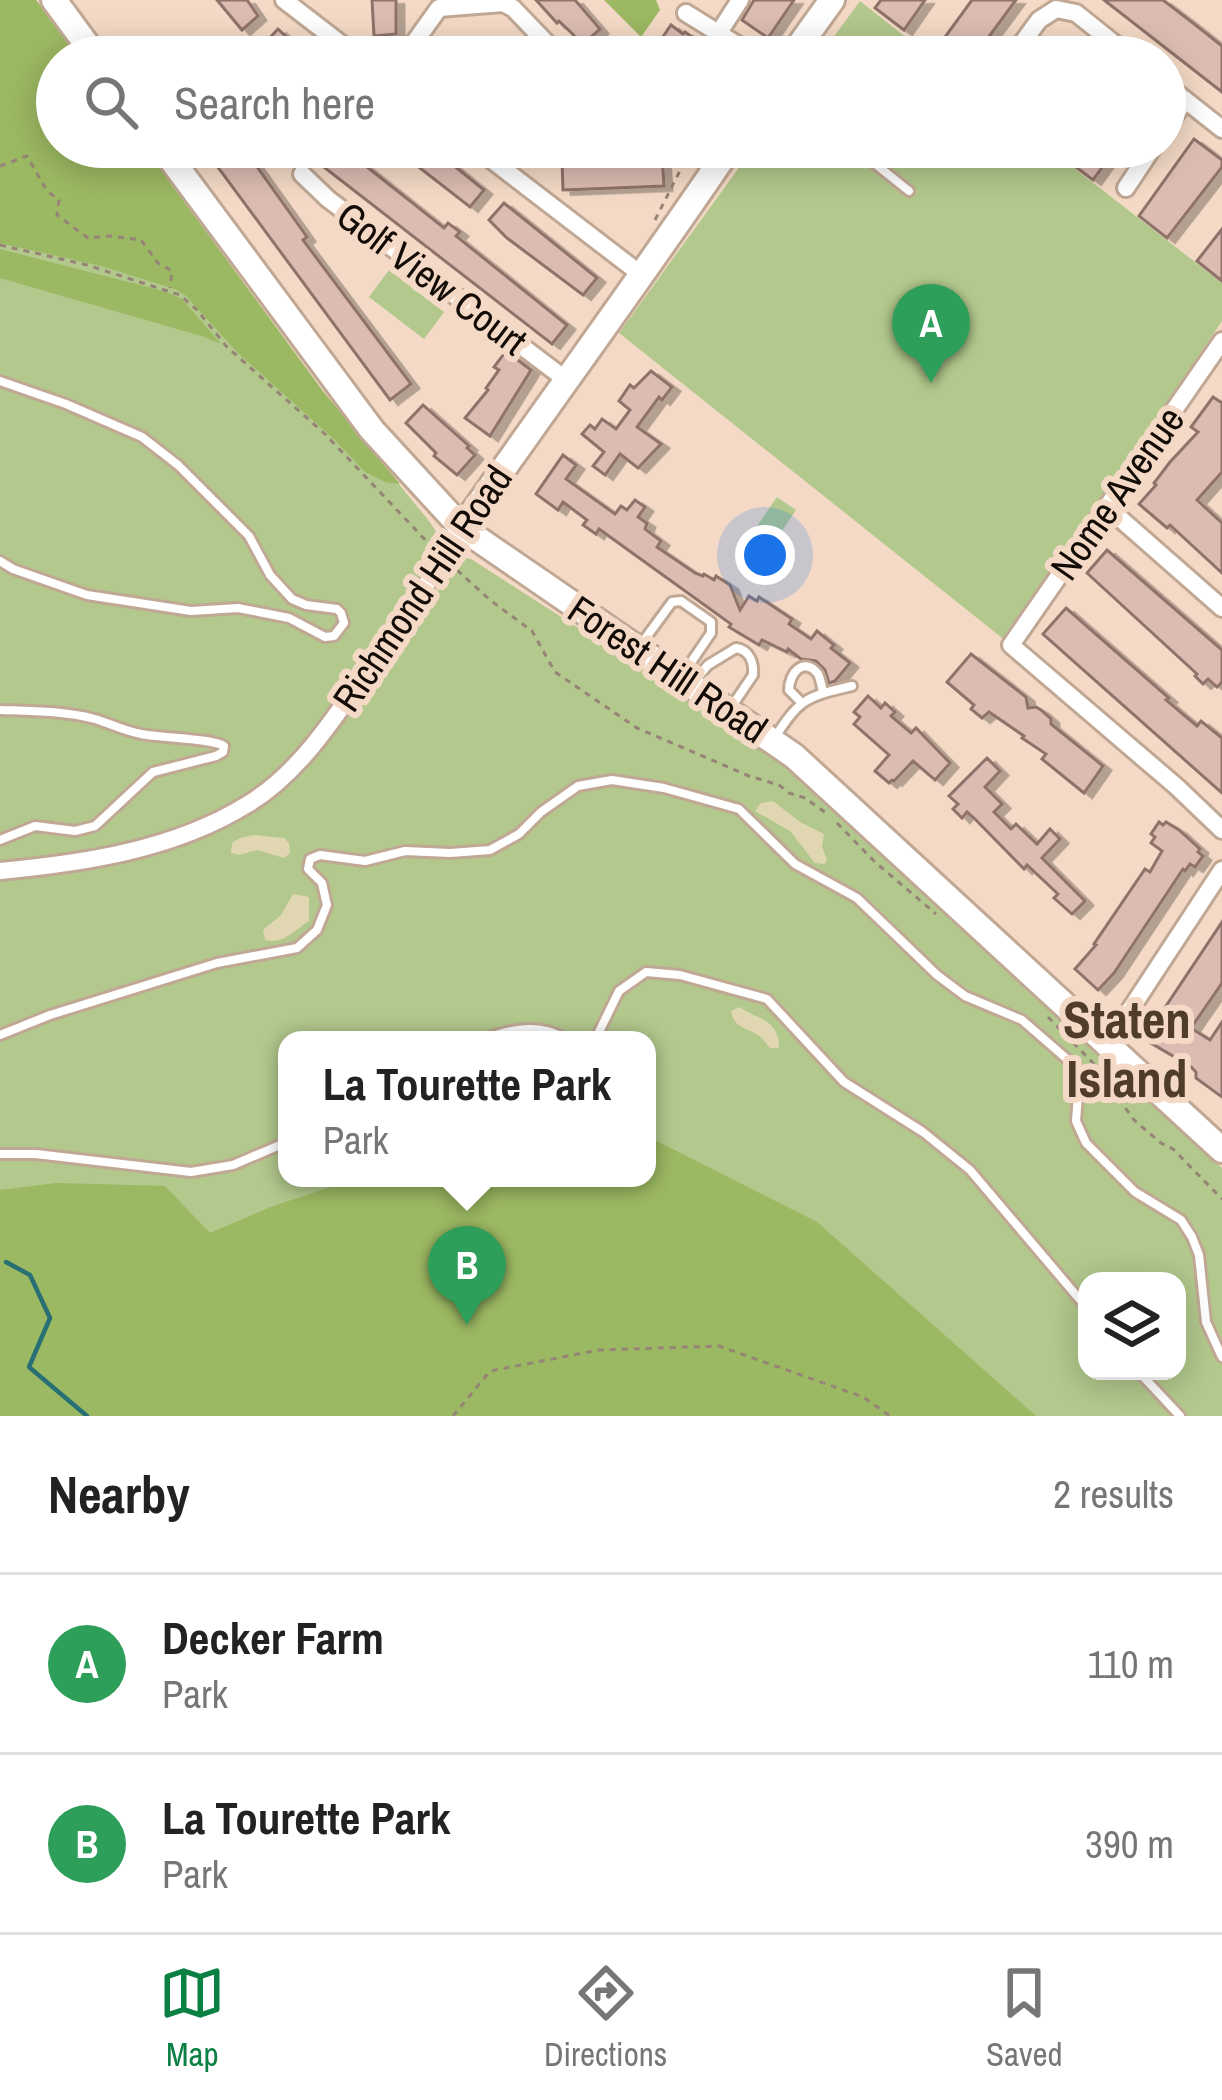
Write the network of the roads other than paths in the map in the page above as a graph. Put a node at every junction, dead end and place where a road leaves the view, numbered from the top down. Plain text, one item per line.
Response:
1 (54, 0) edge
2 (284, 0) edge
3 (740, 0) edge
4 (832, 0) edge
5 (439, 4) edge
6 (686, 13) dead end
7 (718, 34) junction
8 (81, 36) edge
9 (331, 36) edge
10 (418, 36) edge
11 (539, 36) edge
12 (721, 36) edge
13 (806, 36) edge
14 (1027, 36) edge
15 (1104, 36) edge
16 (1186, 101) edge
17 (1222, 129) edge
18 (178, 168) edge
19 (503, 168) edge
20 (716, 168) edge
21 (881, 168) edge
22 (1140, 168) edge
23 (299, 173) road end
24 (1126, 188) dead end
25 (910, 190) dead end
26 (644, 276) junction
27 (1222, 341) edge
28 (1215, 365) edge
29 (565, 379) junction
30 (0, 381) edge
31 (1107, 507) junction
32 (462, 528) junction
33 (0, 561) edge
34 (1222, 608) edge
35 (638, 649) junction
36 (686, 681) junction
37 (852, 686) dead end
38 (823, 692) junction
39 (801, 702) junction
40 (0, 710) edge
41 (729, 711) junction
42 (772, 741) junction
43 (1222, 830) edge
44 (0, 840) edge
45 (1222, 870) edge
46 (0, 871) edge
47 (600, 1031) edge
48 (0, 1035) edge
49 (1107, 1045) junction
50 (278, 1146) edge
51 (1222, 1150) edge
52 (0, 1154) edge
53 (1078, 1297) edge
54 (1222, 1357) edge
55 (1146, 1380) edge
56 (1180, 1416) edge

1 - 8 street
2 - 9 street
3 - 7 street
4 - 13 street
5 - 10 street
5 - 11 street
6 - 7 street
7 - 12 street
14 - 15 street
16 - 17 street
18 - 32 street, Forest Hill Road
19 - 26 street
20 - 26 street, Richmond Hill Road
21 - 25 lane
22 - 24 street
23 - 29 street, Golf View Court
26 - 29 street, Richmond Hill Road
27 - 28 street, Nome Avenue
28 - 31 street, Nome Avenue
29 - 32 street, Richmond Hill Road
30 - 33 lane
31 - 34 street
31 - 43 street, Nome Avenue
32 - 35 street, Forest Hill Road
32 - 46 street, Richmond Hill Road
35 - 36 street, Forest Hill Road
35 - 36 lane
36 - 41 street, Forest Hill Road
36 - 41 lane
37 - 38 lane
38 - 39 lane
38 - 39 lane
39 - 42 lane
40 - 44 lane
41 - 42 street, Forest Hill Road
42 - 49 street, Forest Hill Road
45 - 49 street
47 - 53 lane
48 - 54 lane
49 - 51 street, Forest Hill Road
50 - 52 lane
55 - 56 lane

